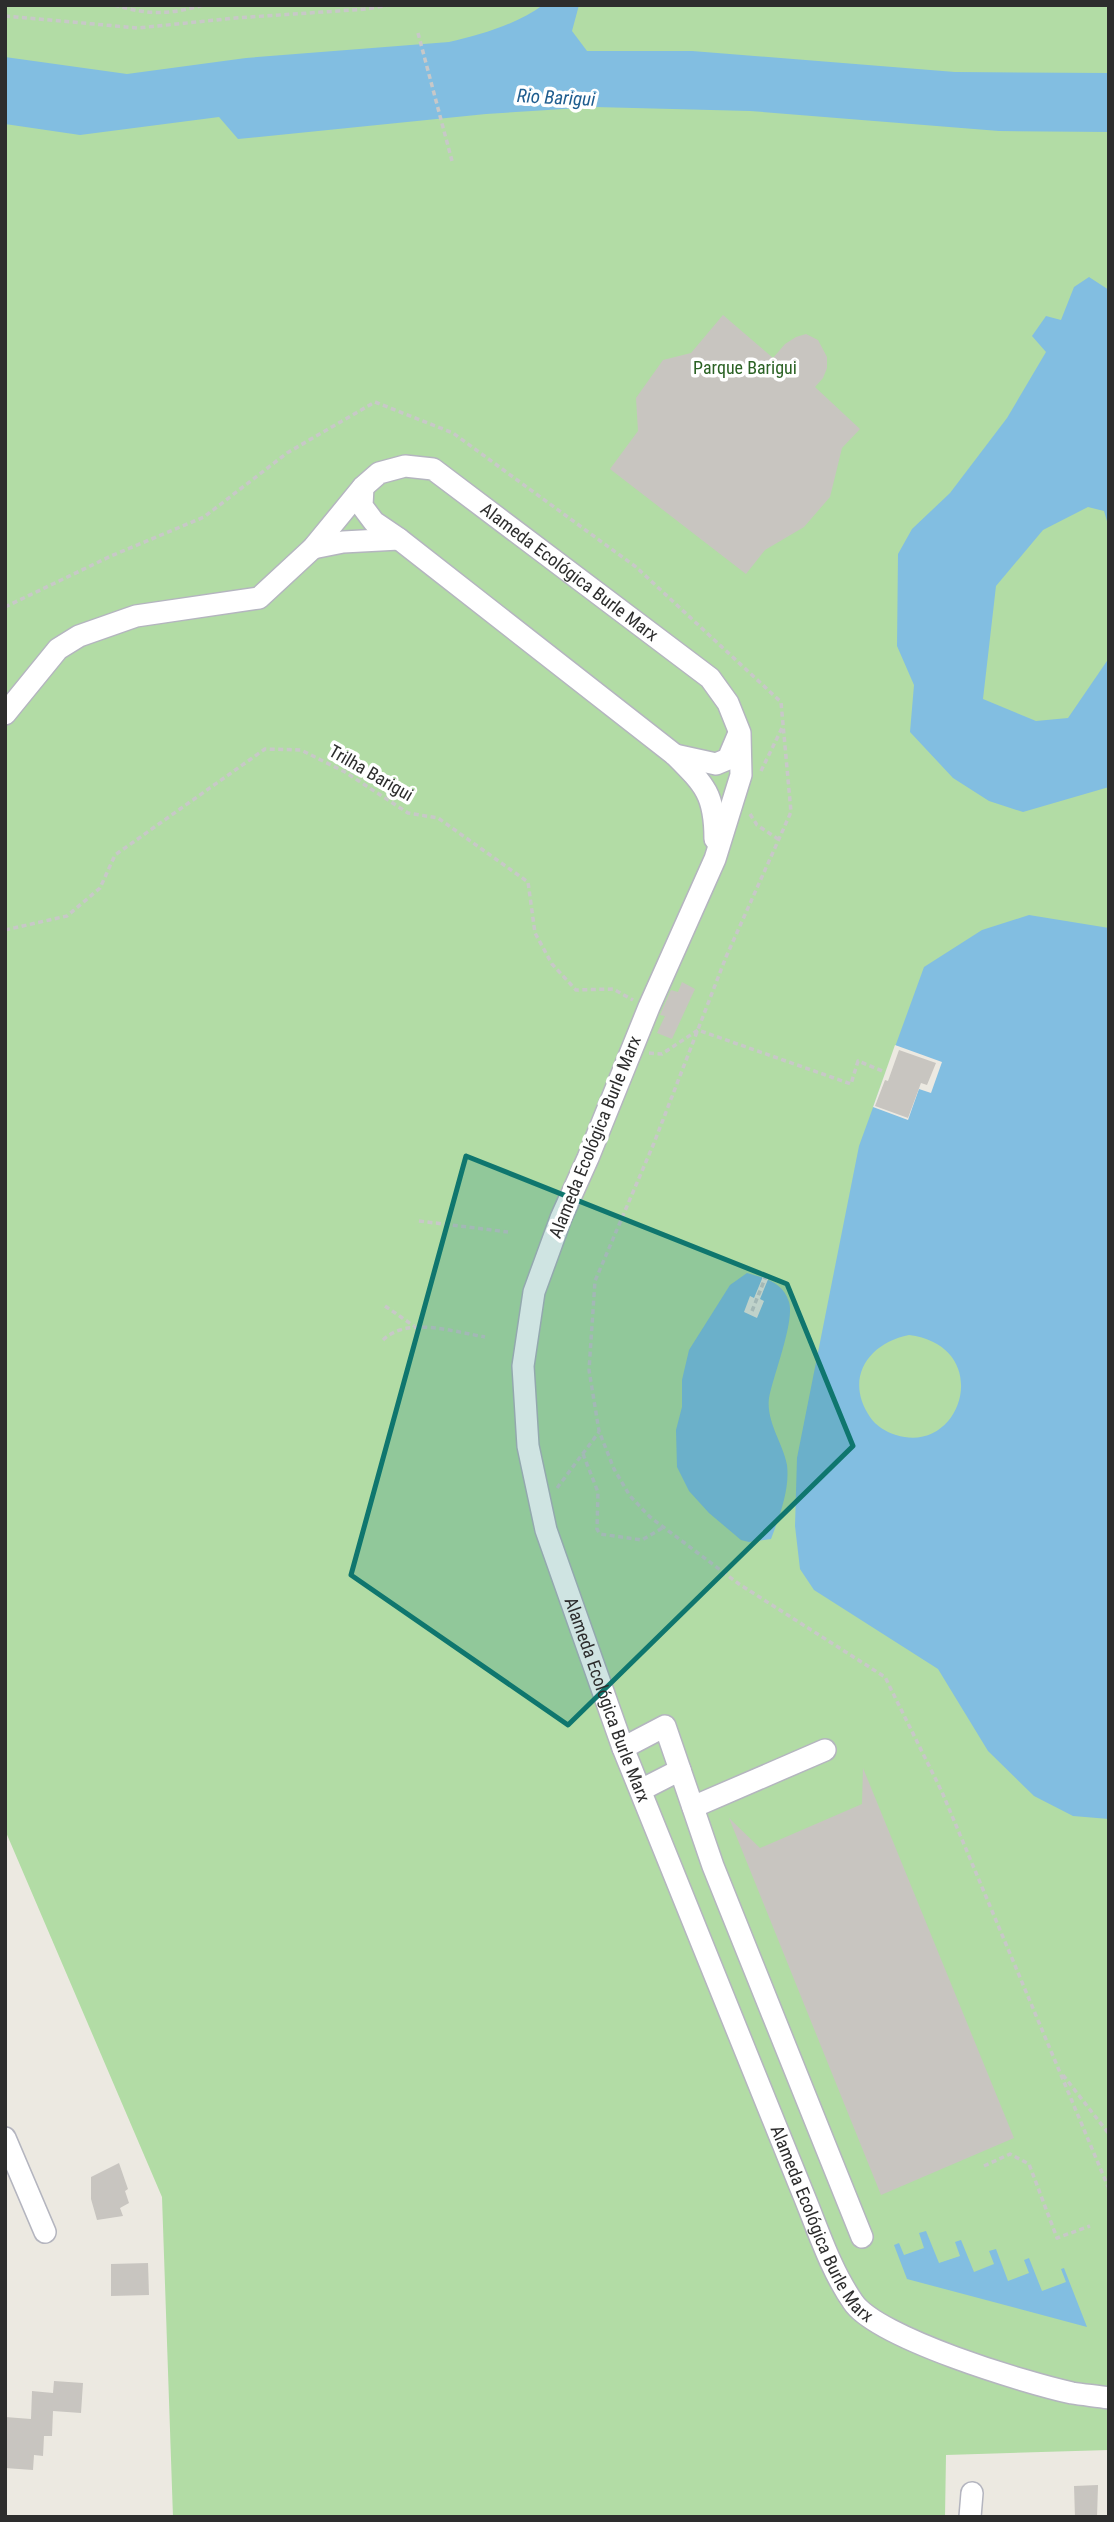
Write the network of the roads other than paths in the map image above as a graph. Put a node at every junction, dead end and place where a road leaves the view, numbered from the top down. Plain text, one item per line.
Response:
1 (363, 487) junction
2 (399, 539) junction
3 (313, 548) junction
4 (5, 714) edge
5 (740, 733) junction
6 (676, 755) junction
7 (715, 859) junction
8 (623, 1748) junction
9 (825, 1749) dead end
10 (680, 1770) junction
11 (640, 1790) junction
12 (693, 1807) junction
13 (5, 2138) edge
14 (45, 2232) dead end
15 (862, 2236) dead end
16 (1109, 2386) edge
17 (1072, 2393) junction
18 (1109, 2398) edge
19 (972, 2493) dead end
20 (970, 2517) edge

1 - 2 street, Alameda Ecológica Burle Marx
1 - 3 street, Alameda Ecológica Burle Marx
1 - 5 street, Alameda Ecológica Burle Marx
2 - 3 street
2 - 6 street, Alameda Ecológica Burle Marx
3 - 4 street, Alameda Ecológica Burle Marx
5 - 6 street
5 - 7 street, Alameda Ecológica Burle Marx
6 - 7 street, Alameda Ecológica Burle Marx
7 - 8 street, Alameda Ecológica Burle Marx
8 - 10 street
8 - 11 street, Alameda Ecológica Burle Marx
9 - 12 street
10 - 11 street
10 - 12 street
11 - 17 street, Alameda Ecológica Burle Marx
12 - 15 street
13 - 14 street
16 - 17 street, Alameda Ecológica Burle Marx
17 - 18 street, Alameda Ecológica Burle Marx
19 - 20 street

